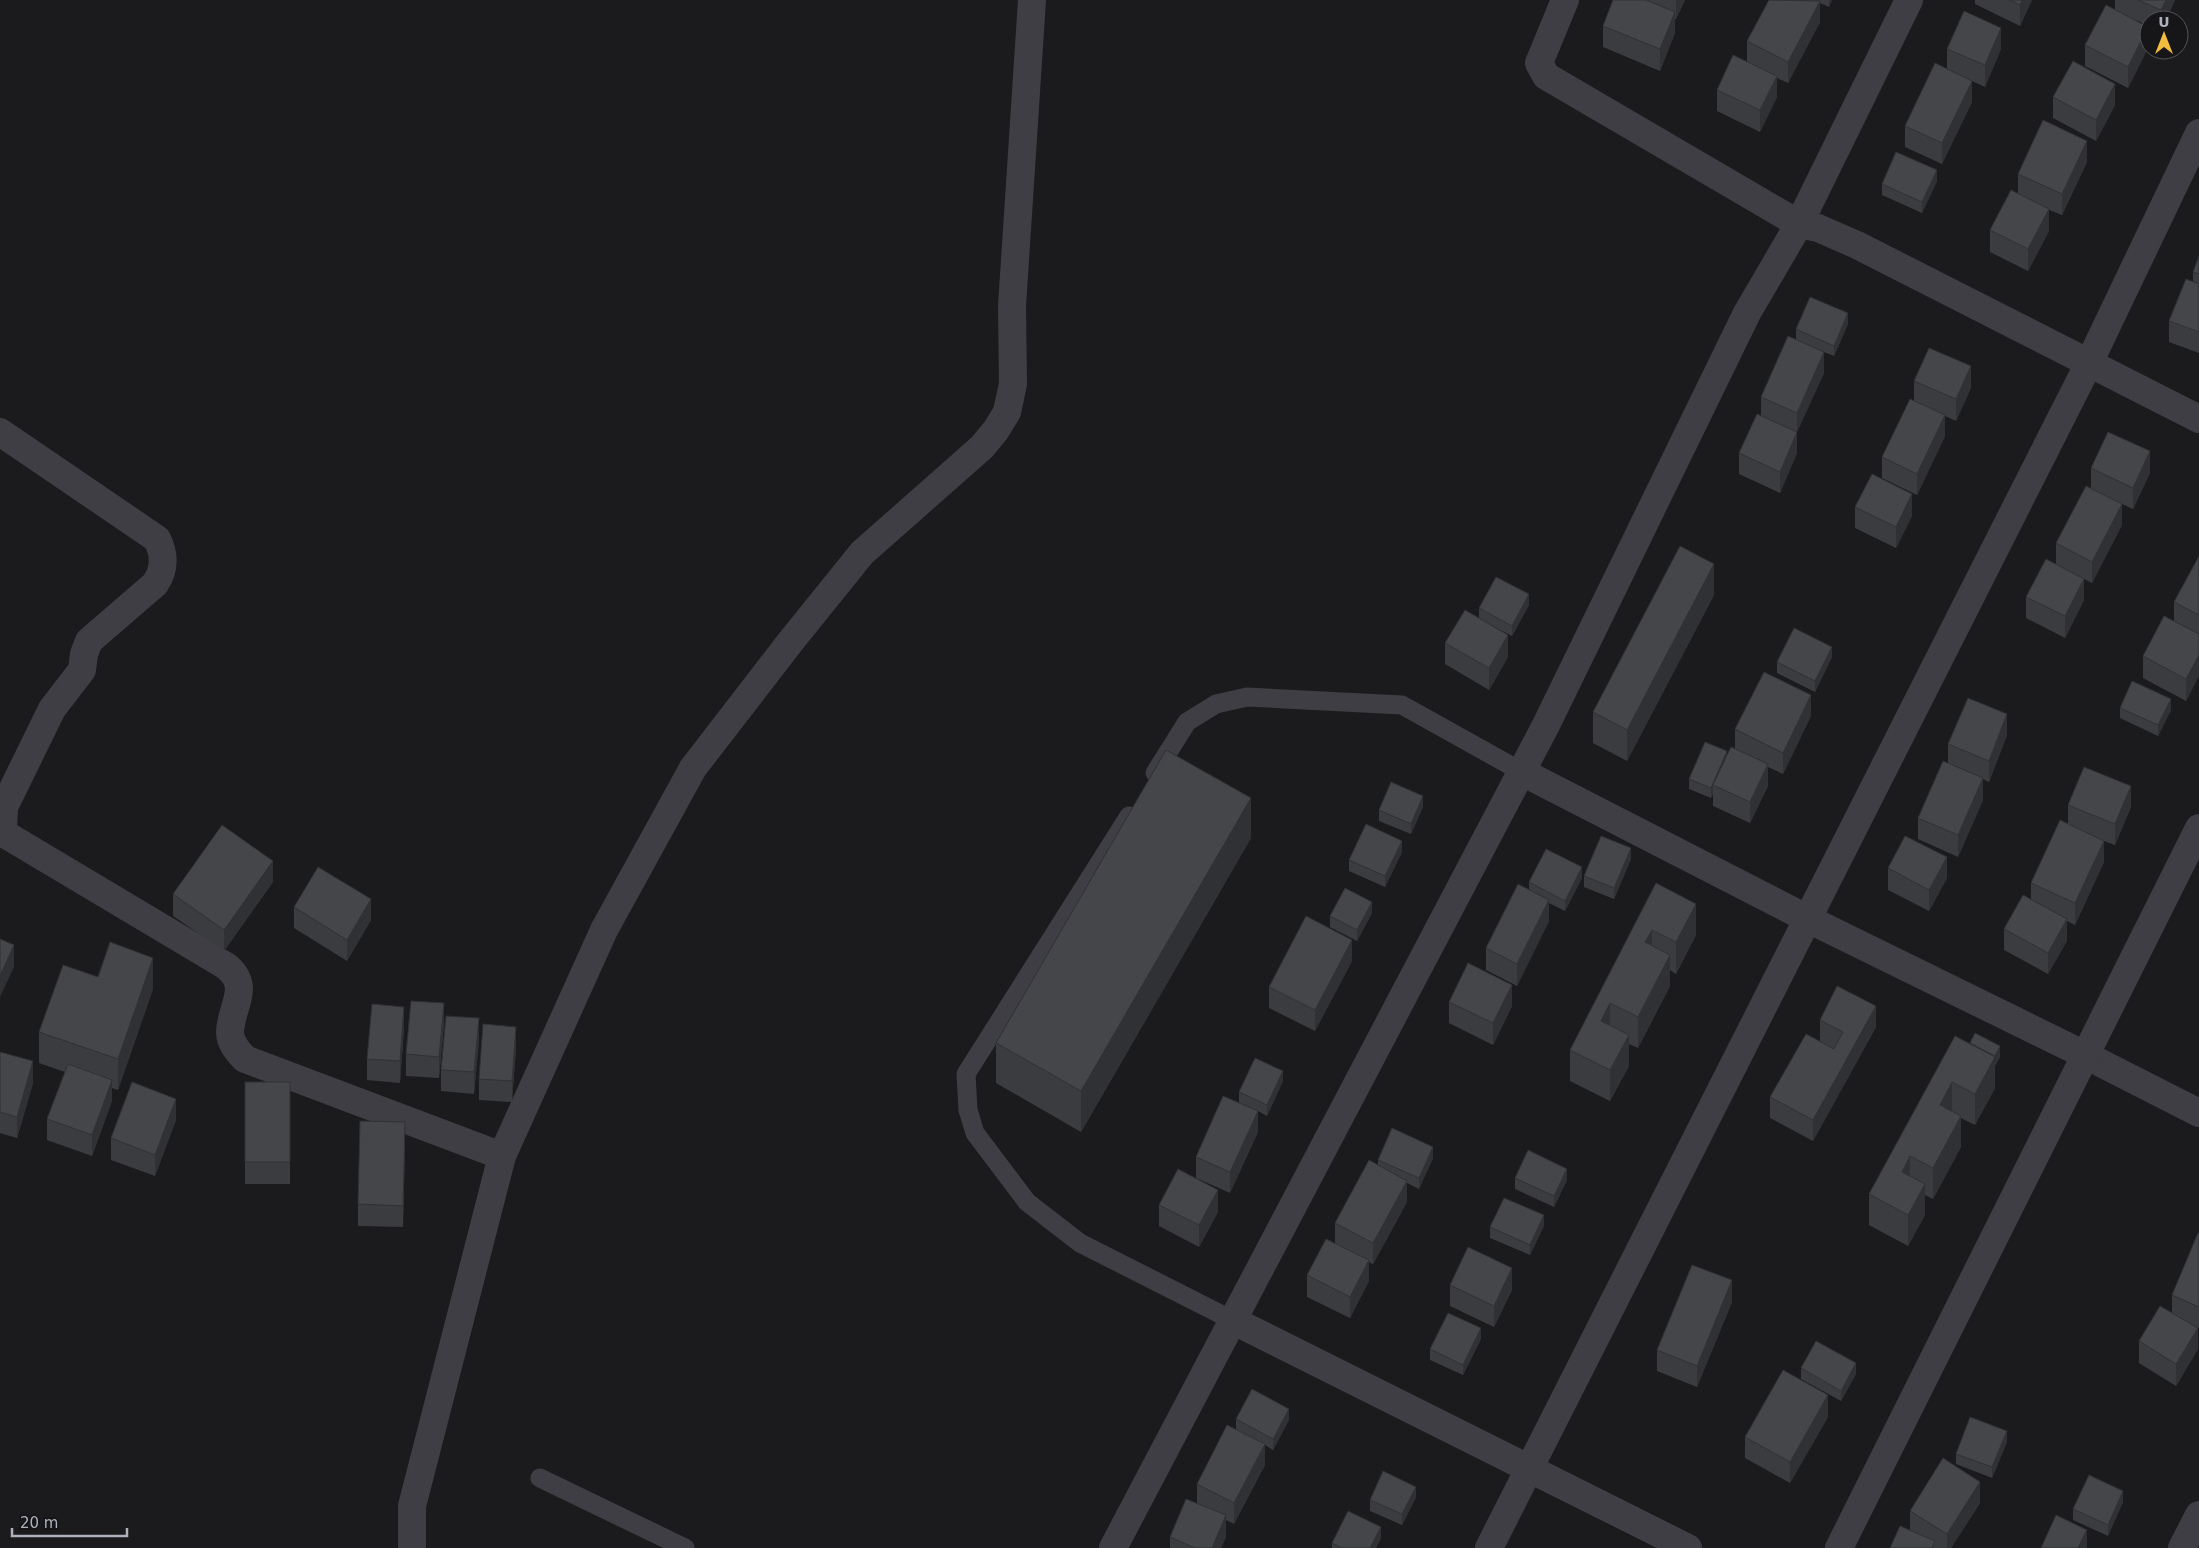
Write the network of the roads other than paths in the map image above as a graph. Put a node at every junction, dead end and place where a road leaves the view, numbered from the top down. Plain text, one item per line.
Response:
1 (1032, 0) edge
2 (1564, 0) edge
3 (1909, 0) edge
4 (2199, 133) edge
5 (1799, 224) junction
6 (2089, 363) junction
7 (2199, 420) edge
8 (0, 432) edge
9 (1522, 772) junction
10 (2199, 828) edge
11 (1808, 919) junction
12 (2086, 1055) junction
13 (2199, 1113) edge
14 (502, 1156) junction
15 (1234, 1322) junction
16 (1529, 1469) junction
17 (540, 1478) dead end
18 (2199, 1515) edge
19 (412, 1548) edge
20 (685, 1548) edge
21 (1113, 1548) edge
22 (1489, 1548) edge
23 (1688, 1548) edge
24 (1839, 1548) edge
25 (2182, 1548) edge

1 - 14 street
2 - 5 street
3 - 5 street
4 - 6 street
5 - 6 street
5 - 9 street
6 - 7 street
6 - 11 street
8 - 14 street
9 - 11 street
9 - 15 street
9 - 15 lane
10 - 12 street
11 - 12 street
11 - 16 street
12 - 13 street
12 - 24 street
14 - 19 street
15 - 16 street
15 - 21 street
16 - 22 street
16 - 23 street
17 - 20 lane
18 - 25 street

